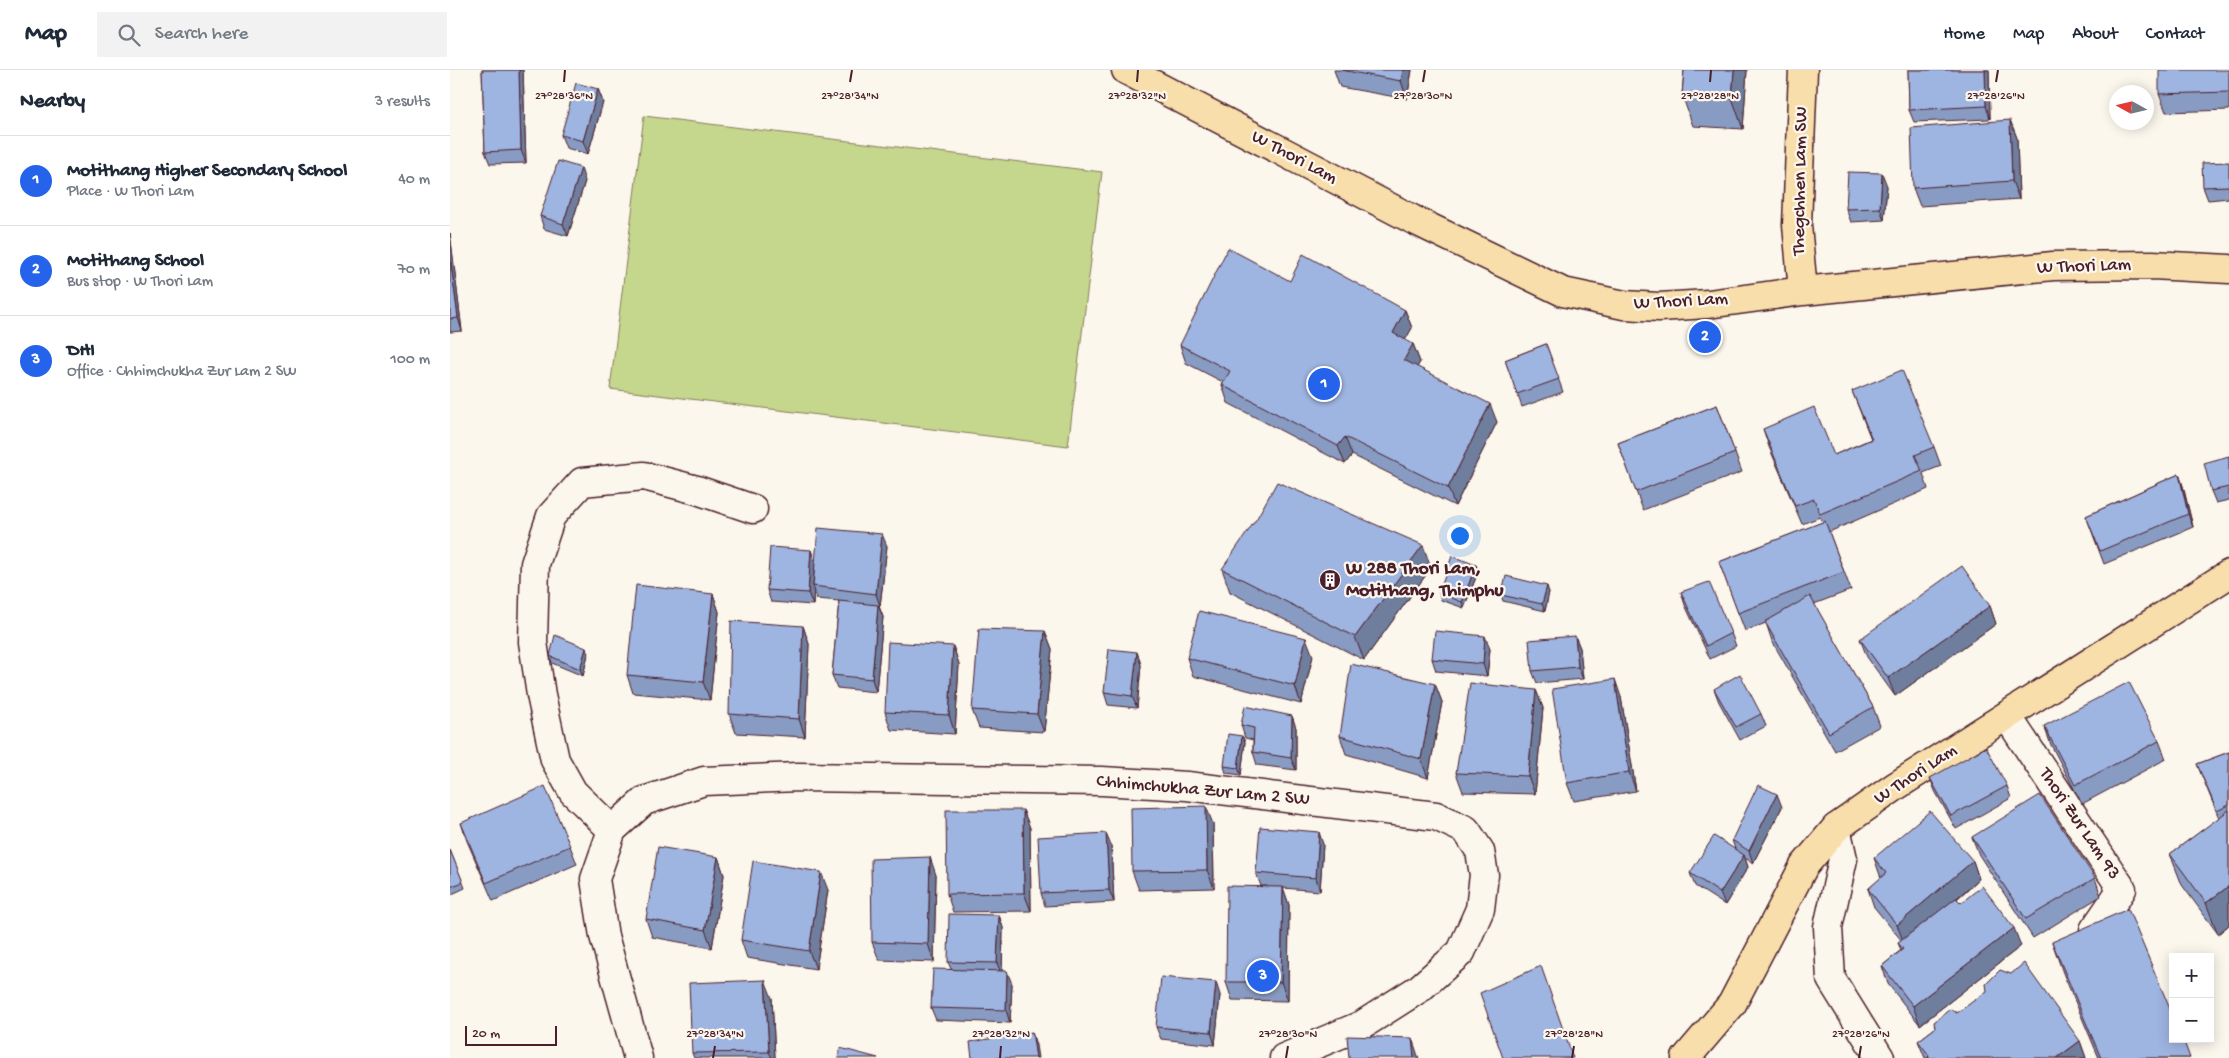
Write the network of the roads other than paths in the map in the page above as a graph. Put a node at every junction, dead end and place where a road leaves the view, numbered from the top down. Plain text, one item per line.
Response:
1 (1126, 70) edge
2 (1803, 70) edge
3 (2227, 267) edge
4 (1803, 291) junction
5 (753, 509) dead end
6 (2229, 574) edge
7 (2007, 716) junction
8 (1836, 828) junction
9 (612, 830) junction
10 (2094, 930) edge
11 (638, 1058) edge
12 (1284, 1058) edge
13 (1686, 1058) edge
14 (1880, 1058) edge

1 - 4 main road, W Thori Lam
2 - 4 main road, Thegchhen Lam SW
3 - 4 main road, W Thori Lam
5 - 9 street
6 - 7 main road, W Thori Lam
7 - 8 main road, W Thori Lam
7 - 10 street, Thori Zur Lam 93
8 - 13 main road, W Thori Lam
8 - 14 street
9 - 11 street
9 - 12 street, Chhimchukha Zur Lam 2 SW

